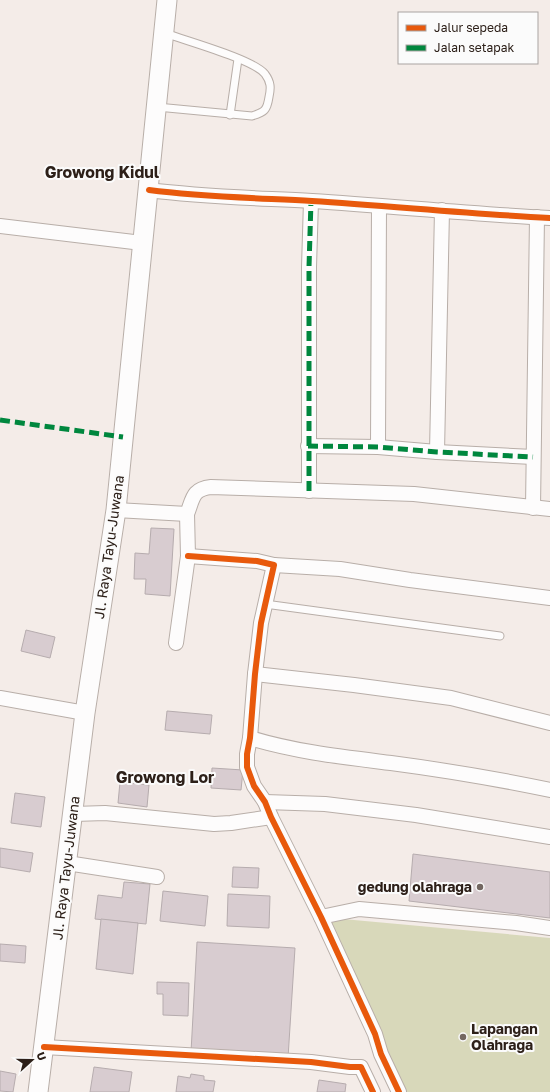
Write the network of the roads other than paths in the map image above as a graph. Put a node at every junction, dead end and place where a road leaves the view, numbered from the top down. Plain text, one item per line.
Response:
1 (167, 0) edge
2 (163, 33) junction
3 (238, 59) junction
4 (157, 107) junction
5 (230, 115) junction
6 (149, 190) junction
7 (311, 201) junction
8 (379, 206) junction
9 (442, 210) junction
10 (544, 218) edge
11 (0, 226) edge
12 (142, 243) junction
13 (308, 446) junction
14 (378, 447) junction
15 (437, 452) junction
16 (534, 457) junction
17 (309, 491) junction
18 (533, 508) junction
19 (550, 509) edge
20 (116, 510) junction
21 (187, 514) junction
22 (188, 556) junction
23 (274, 565) junction
24 (550, 598) edge
25 (265, 604) junction
26 (500, 636) dead end
27 (176, 643) dead end
28 (255, 674) junction
29 (0, 698) edge
30 (85, 714) junction
31 (550, 723) edge
32 (250, 738) junction
33 (550, 790) edge
34 (265, 802) junction
35 (81, 813) junction
36 (271, 817) junction
37 (550, 837) edge
38 (66, 863) junction
39 (157, 877) dead end
40 (322, 917) junction
41 (550, 928) edge
42 (44, 1047) junction
43 (370, 1061) junction
44 (38, 1092) edge
45 (373, 1092) edge
46 (399, 1092) edge

1 - 2 main road, Jl. Raya Tayu-Juwana
2 - 3 lane
2 - 4 main road, Jl. Raya Tayu-Juwana
3 - 5 lane
3 - 5 lane
4 - 5 lane
4 - 6 main road, Jl. Raya Tayu-Juwana
6 - 7 street
6 - 12 main road, Jl. Raya Tayu-Juwana
7 - 8 street
7 - 13 street
8 - 9 street
8 - 14 street
9 - 10 street
9 - 15 street
10 - 16 street
11 - 12 street
12 - 20 main road, Jl. Raya Tayu-Juwana
13 - 14 street
13 - 17 street
14 - 15 street
15 - 16 street
16 - 18 street
17 - 18 street
17 - 21 street
18 - 19 street
20 - 21 street
20 - 30 main road, Jl. Raya Tayu-Juwana
21 - 22 street
22 - 23 street
22 - 27 street
23 - 24 street
23 - 25 street
25 - 26 lane
25 - 28 street
28 - 31 street
28 - 32 street
29 - 30 street
30 - 35 main road, Jl. Raya Tayu-Juwana
32 - 33 street
32 - 34 street
34 - 36 street
34 - 37 street
35 - 36 street
35 - 38 main road, Jl. Raya Tayu-Juwana
36 - 40 street
38 - 39 street
38 - 42 main road, Jl. Raya Tayu-Juwana
40 - 41 street
40 - 43 street
42 - 43 street
42 - 44 main road, Jl. Raya Tayu-Juwana
43 - 45 street
43 - 46 street

